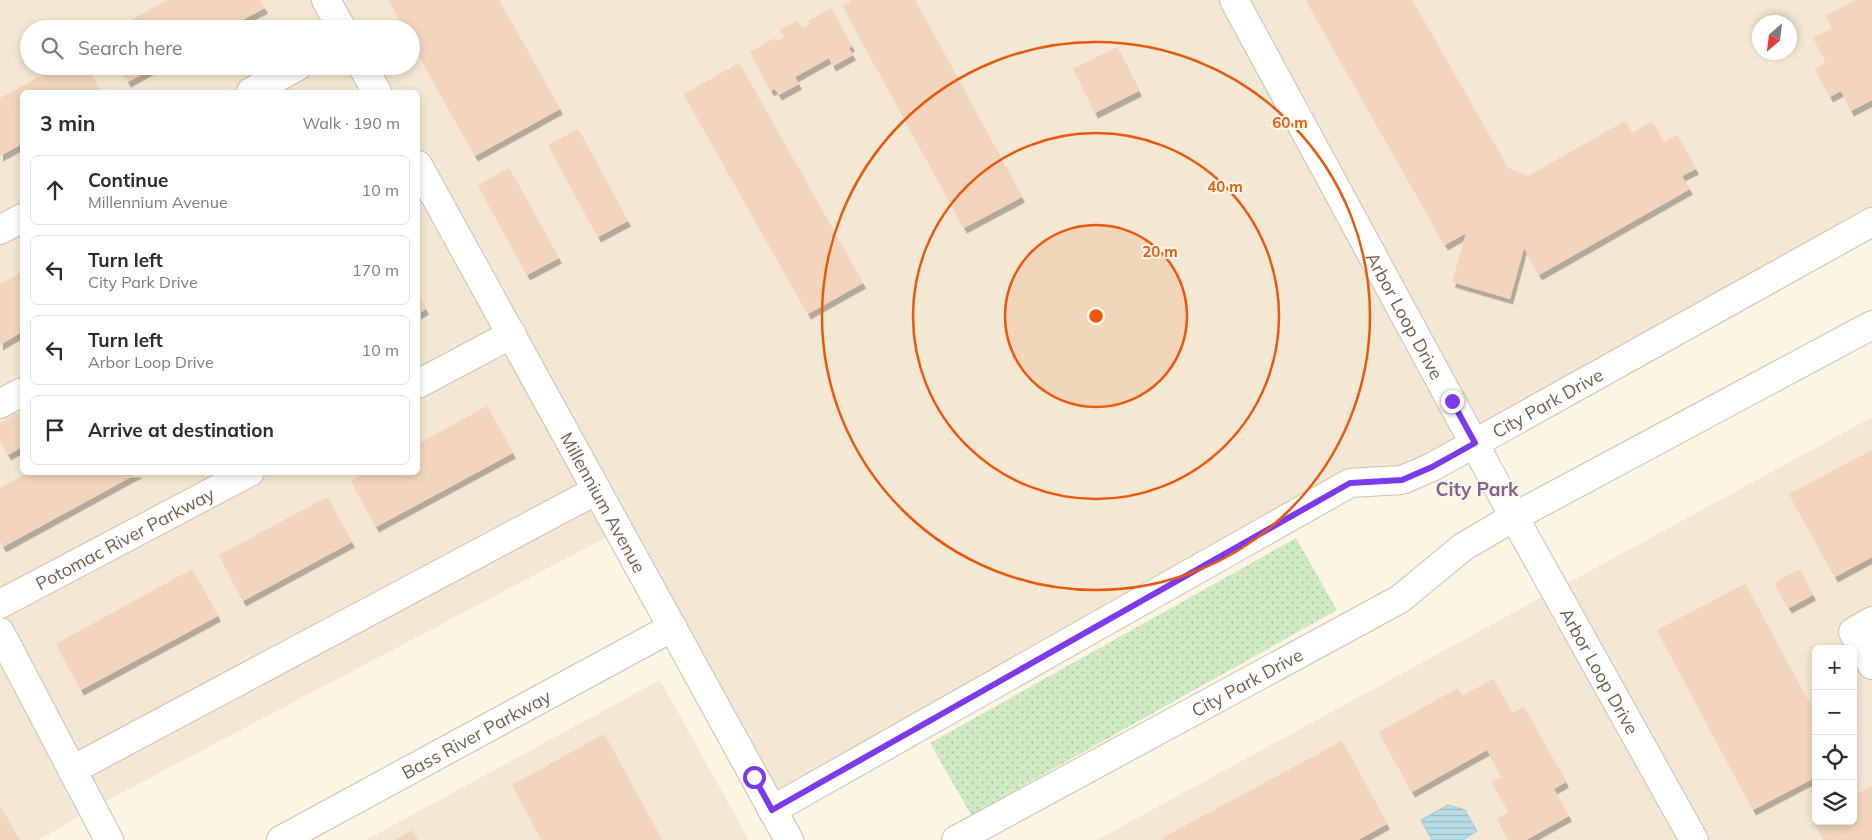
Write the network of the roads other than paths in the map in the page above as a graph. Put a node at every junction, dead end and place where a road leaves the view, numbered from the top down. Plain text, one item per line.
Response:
1 (326, 0) edge
2 (1234, 0) edge
3 (337, 20) edge
4 (281, 75) edge
5 (367, 75) edge
6 (254, 90) edge
7 (376, 90) edge
8 (420, 174) edge
9 (20, 219) edge
10 (1872, 222) edge
11 (0, 230) edge
12 (1872, 325) edge
13 (512, 334) junction
14 (420, 383) edge
15 (20, 393) edge
16 (0, 404) edge
17 (1475, 443) junction
18 (244, 475) edge
19 (598, 490) junction
20 (1514, 517) junction
21 (0, 604) edge
22 (1872, 622) edge
23 (672, 627) junction
24 (0, 632) edge
25 (1872, 665) edge
26 (72, 770) junction
27 (772, 810) junction
28 (109, 840) edge
29 (281, 840) edge
30 (789, 840) edge
31 (956, 840) edge
32 (1694, 840) edge

1 - 3 street
2 - 17 street, Arbor Loop Drive
4 - 6 street
5 - 7 street
8 - 13 street, Millennium Avenue
9 - 11 street
10 - 17 street, City Park Drive
12 - 20 street, City Park Drive
13 - 14 street
13 - 19 street, Millennium Avenue
15 - 16 street
17 - 20 street, Arbor Loop Drive
17 - 27 street, City Park Drive
18 - 21 street, Potomac River Parkway
19 - 23 street, Millennium Avenue
19 - 26 street
20 - 31 street, City Park Drive
20 - 32 street, Arbor Loop Drive
22 - 25 street
23 - 27 street, Millennium Avenue
23 - 29 street, Bass River Parkway
24 - 26 street
26 - 28 street
27 - 30 street, Millennium Avenue

